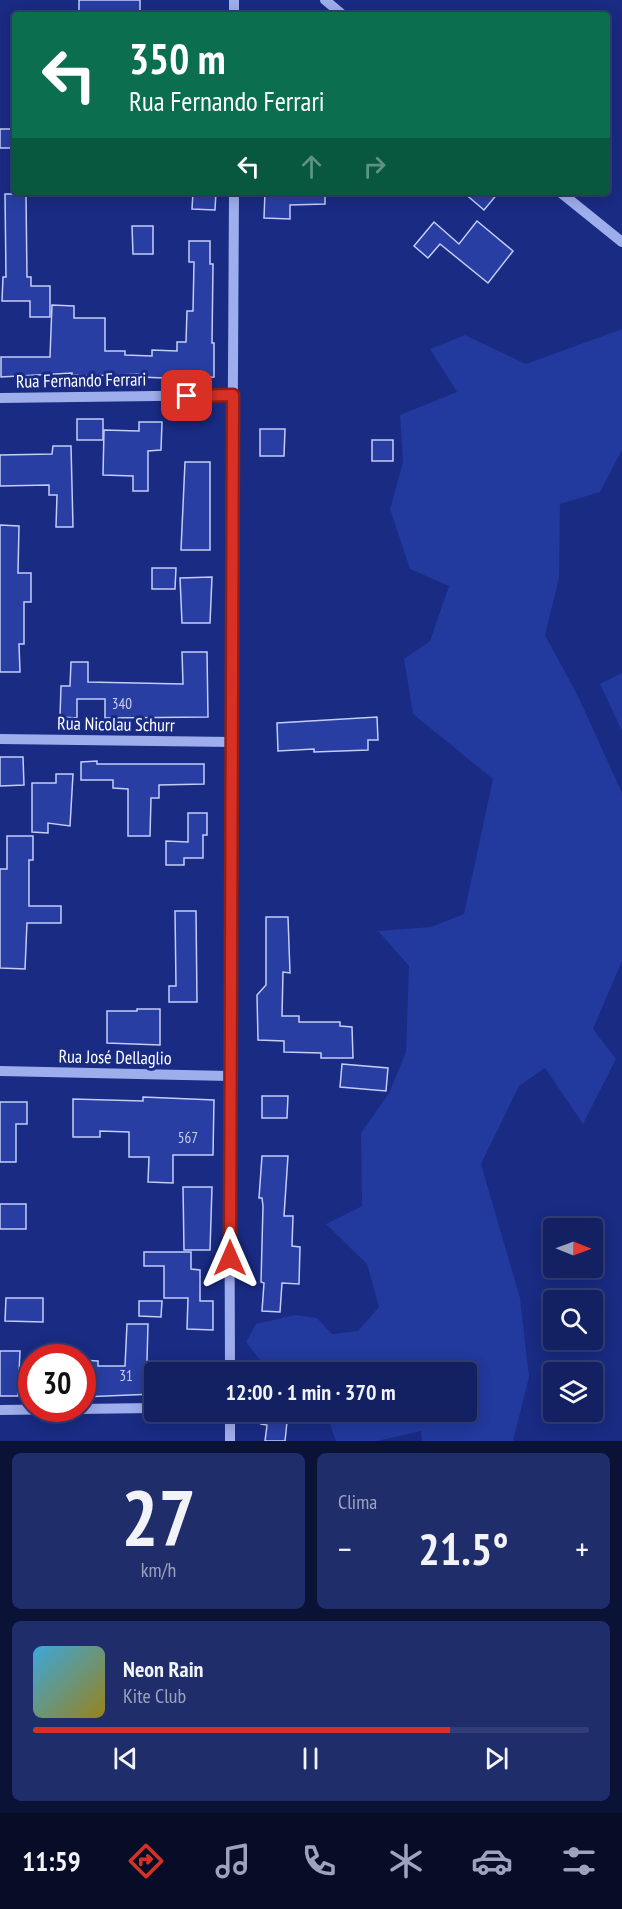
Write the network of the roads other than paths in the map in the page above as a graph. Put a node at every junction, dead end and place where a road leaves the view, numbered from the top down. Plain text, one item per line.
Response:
1 (325, 0) edge
2 (339, 12) edge
3 (234, 195) edge
4 (564, 195) edge
5 (622, 242) edge
6 (233, 395) junction
7 (0, 398) edge
8 (0, 739) edge
9 (231, 742) junction
10 (0, 1071) edge
11 (229, 1076) junction
12 (230, 1362) edge
13 (144, 1408) edge
14 (0, 1410) edge
15 (230, 1422) edge
16 (230, 1441) edge

1 - 2 street
3 - 6 street
4 - 5 street
6 - 7 street, Rua Fernando Ferrari
6 - 9 street
8 - 9 street, Rua Nicolau Schurr
9 - 11 street
10 - 11 street, Rua José Dellaglio
11 - 12 street
13 - 14 street
15 - 16 street

